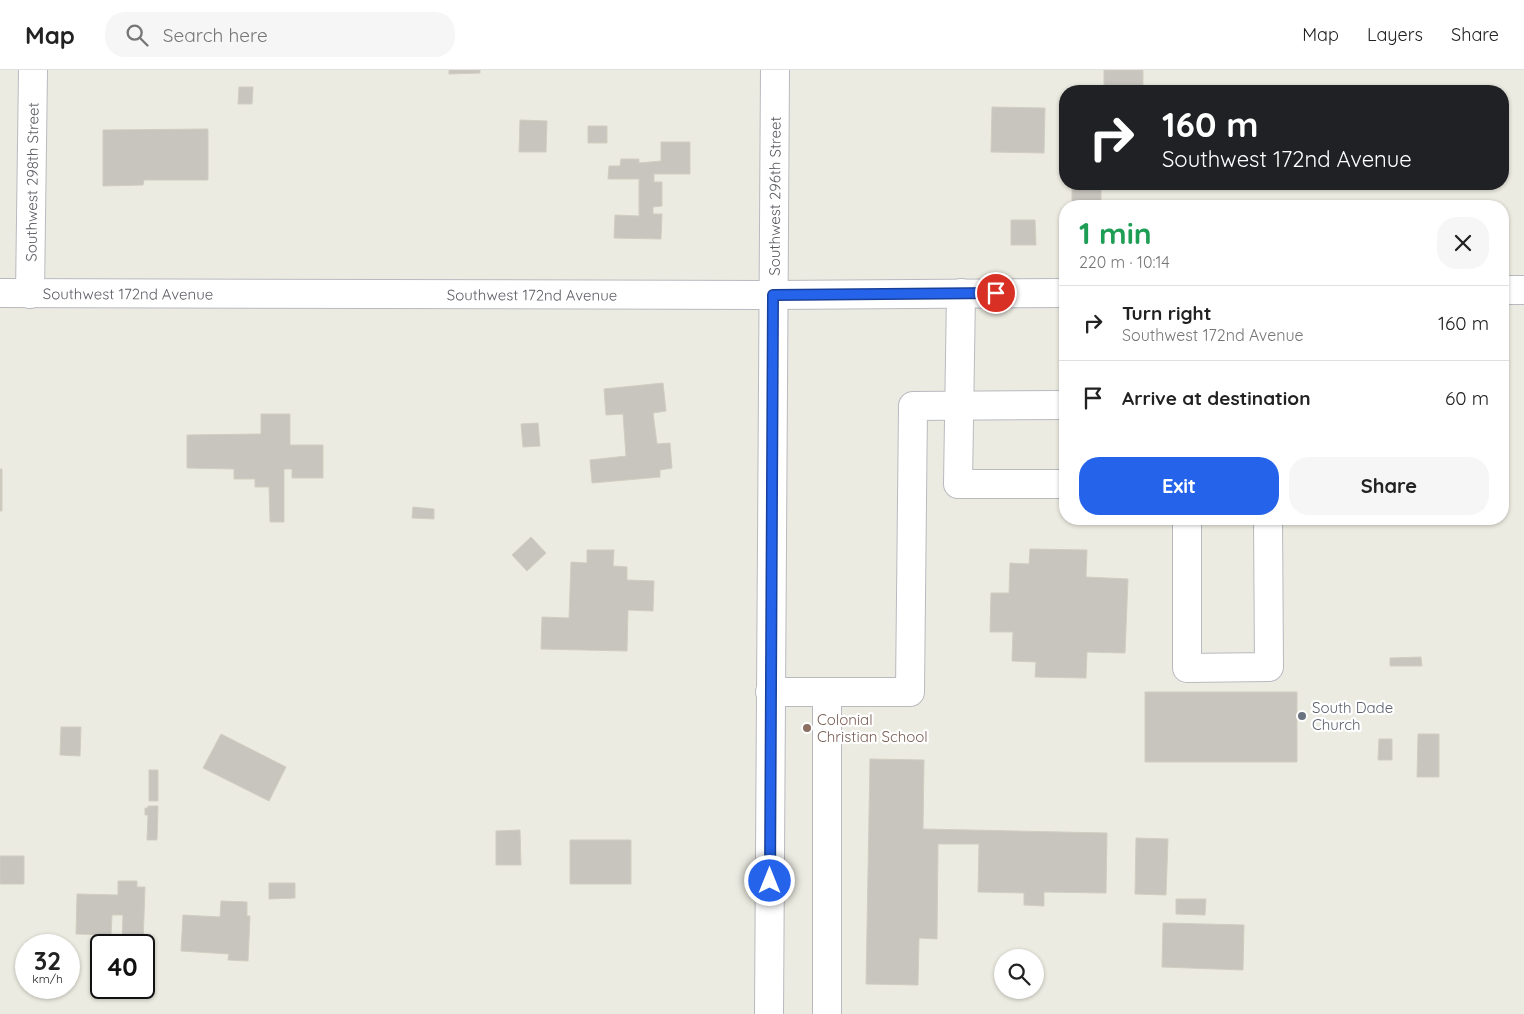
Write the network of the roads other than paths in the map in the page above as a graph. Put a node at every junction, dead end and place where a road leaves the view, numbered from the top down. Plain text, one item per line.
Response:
1 (33, 70) edge
2 (775, 70) edge
3 (1509, 290) edge
4 (1524, 290) edge
5 (0, 293) edge
6 (961, 293) junction
7 (1059, 293) edge
8 (30, 294) junction
9 (773, 295) junction
10 (1059, 405) edge
11 (959, 406) junction
12 (1059, 484) edge
13 (1187, 525) edge
14 (1268, 525) edge
15 (770, 692) junction
16 (826, 692) junction
17 (769, 1014) edge
18 (827, 1014) edge

1 - 8 street, Southwest 298th Street
2 - 9 street, Southwest 296th Street
3 - 4 street
5 - 8 street, Southwest 172nd Avenue
6 - 7 street, Southwest 172nd Avenue
6 - 9 street, Southwest 172nd Avenue
6 - 11 street
8 - 9 street, Southwest 172nd Avenue
9 - 15 street, Southwest 296th Street
10 - 11 street
11 - 12 street
11 - 16 street
13 - 14 street
15 - 16 street
15 - 17 street, Southwest 296th Street
16 - 18 street

